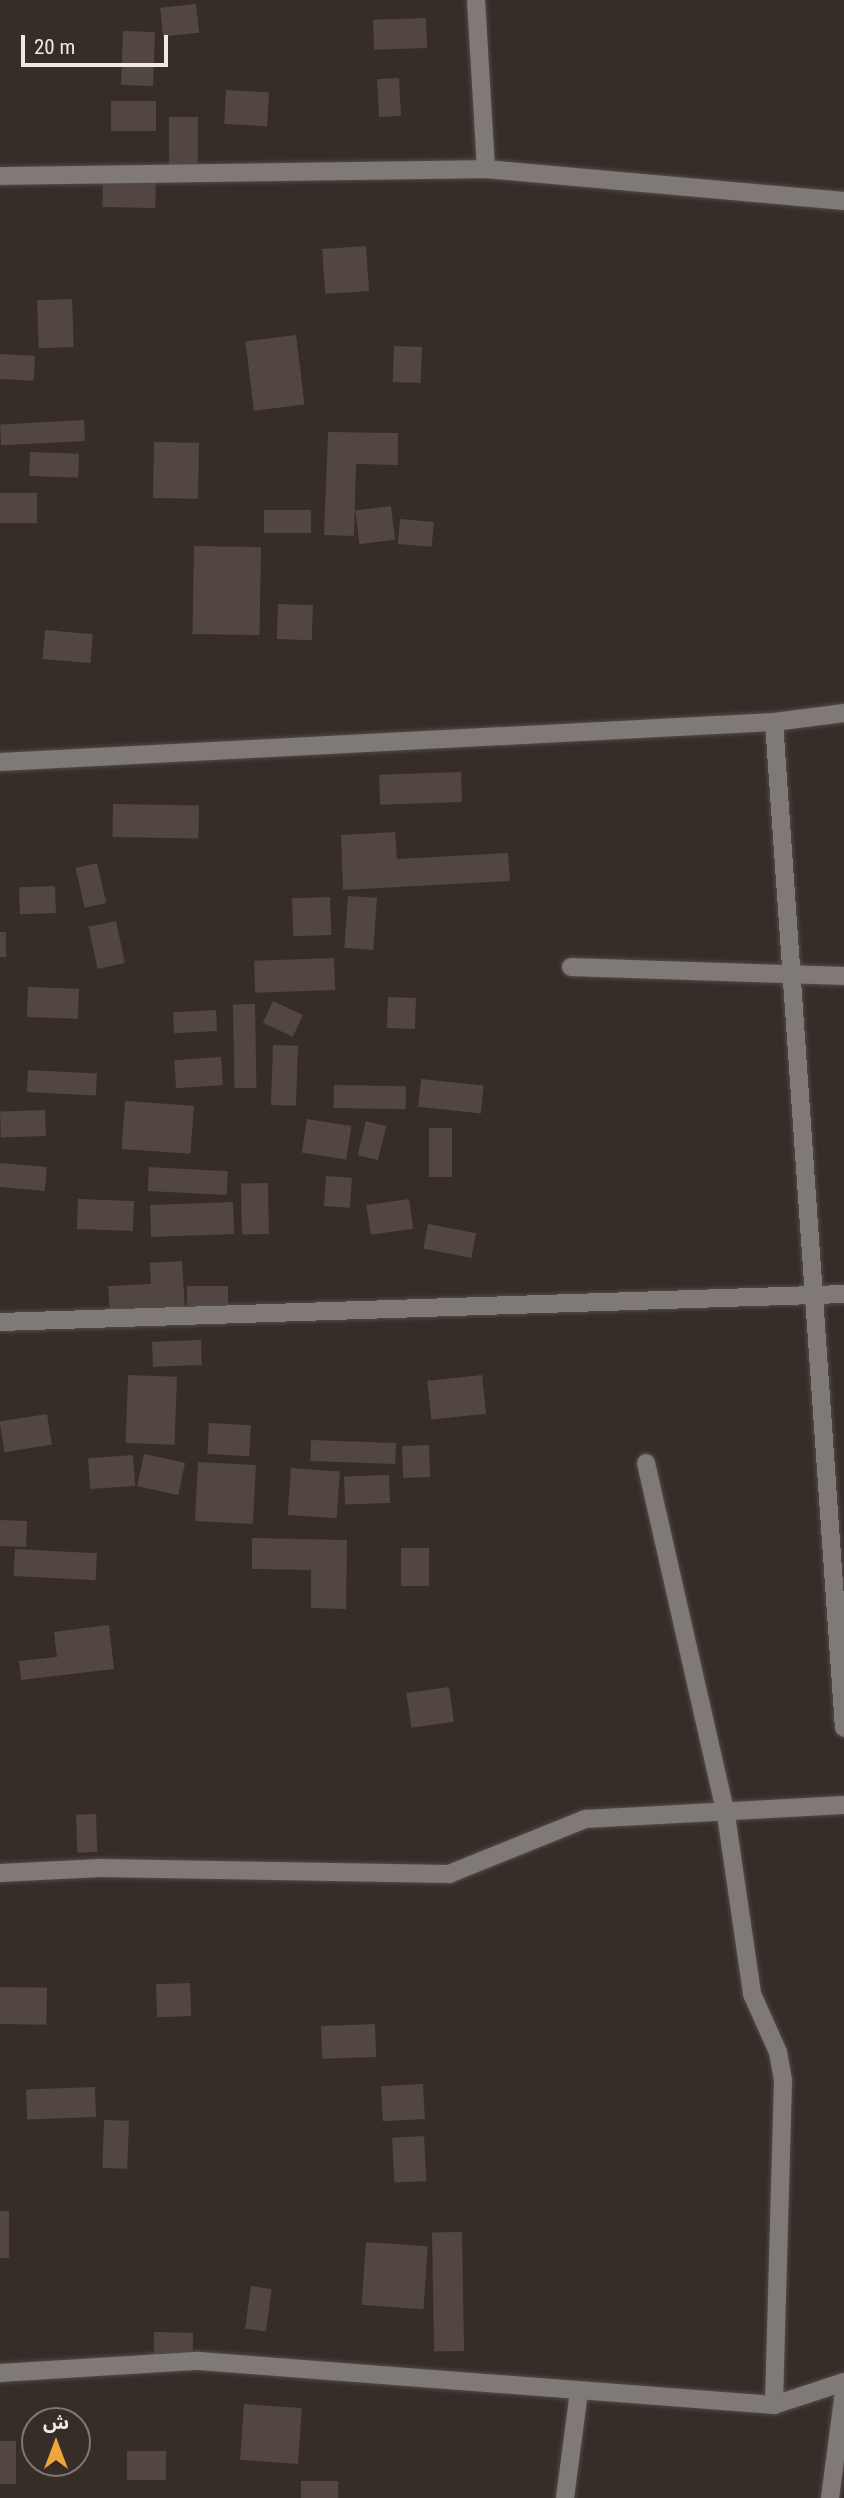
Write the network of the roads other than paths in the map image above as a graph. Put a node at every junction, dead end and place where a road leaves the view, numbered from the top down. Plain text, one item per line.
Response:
1 (477, 0) edge
2 (486, 169) junction
3 (0, 176) edge
4 (844, 201) edge
5 (844, 713) edge
6 (775, 722) junction
7 (0, 762) edge
8 (571, 967) dead end
9 (844, 976) edge
10 (792, 978) junction
11 (814, 1293) junction
12 (844, 1294) edge
13 (0, 1322) edge
14 (646, 1463) dead end
15 (844, 1728) edge
16 (844, 1805) edge
17 (726, 1815) junction
18 (0, 1873) edge
19 (0, 2373) edge
20 (844, 2382) edge
21 (579, 2391) junction
22 (844, 2392) edge
23 (774, 2405) junction
24 (565, 2498) edge
25 (830, 2498) edge

1 - 2 street
2 - 3 street
2 - 4 street
5 - 6 street
6 - 7 street
6 - 10 street
8 - 10 street
9 - 10 street
10 - 11 street
11 - 12 street
11 - 13 street
11 - 15 street
14 - 17 street
16 - 17 street
17 - 18 street
17 - 23 street
19 - 21 street
20 - 23 street
21 - 23 street
21 - 24 street
22 - 25 street

